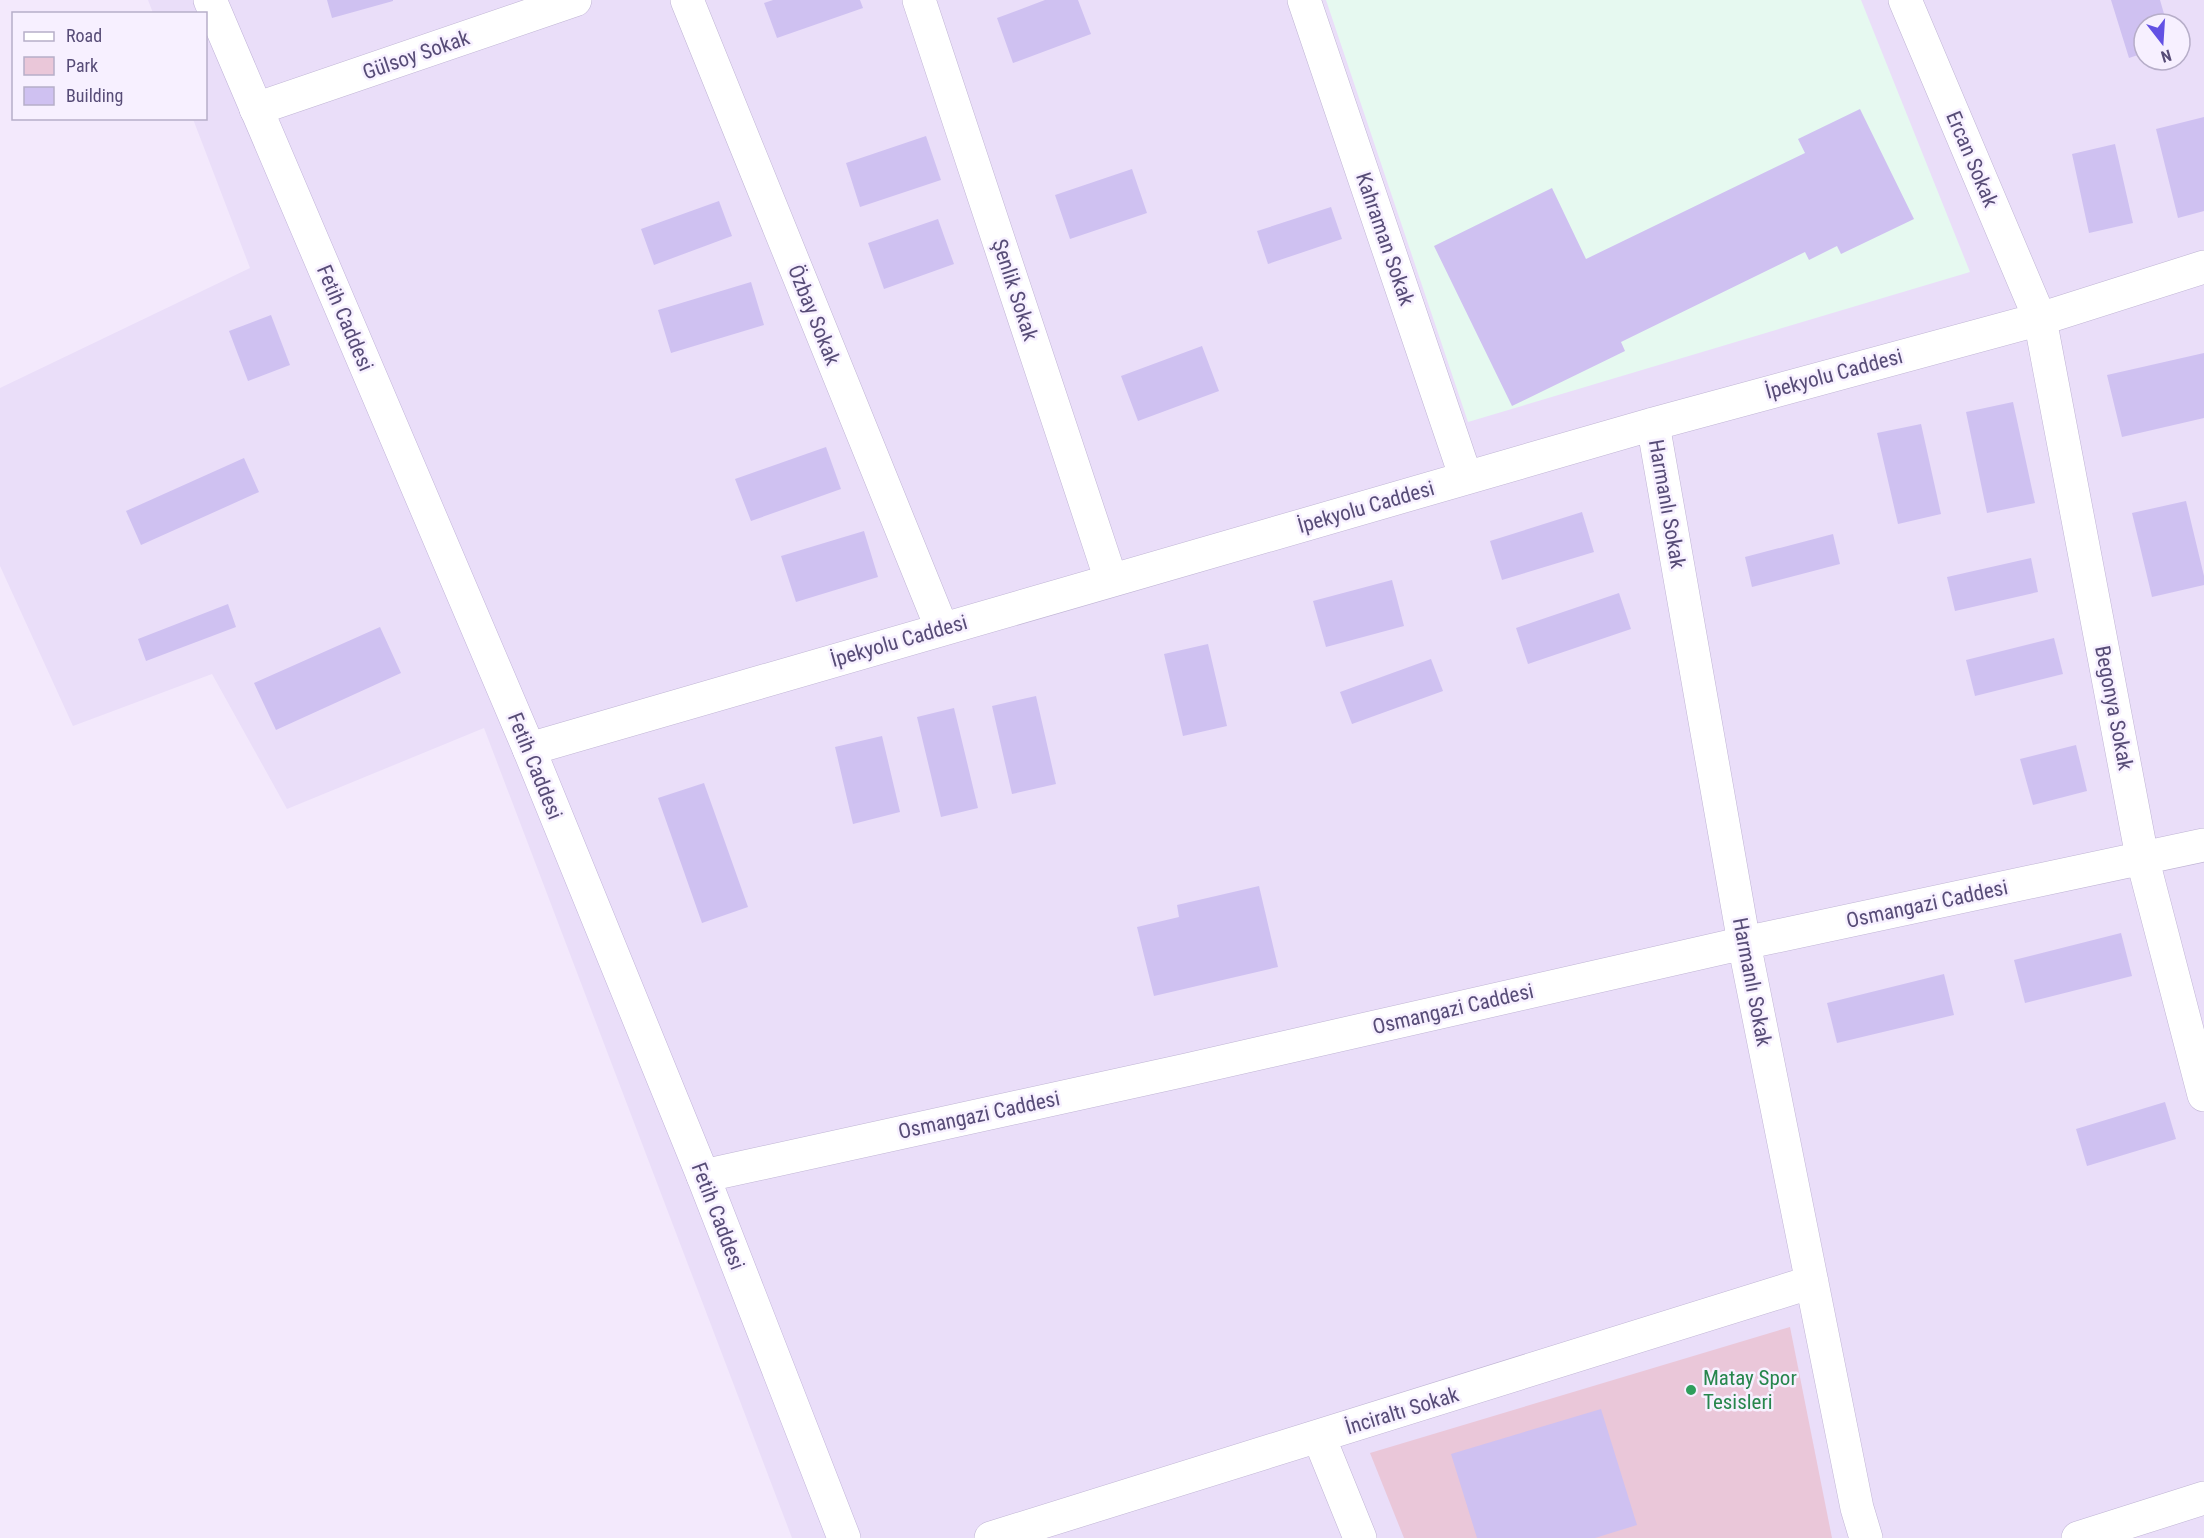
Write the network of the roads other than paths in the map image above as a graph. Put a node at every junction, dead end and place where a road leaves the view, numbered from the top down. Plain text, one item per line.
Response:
1 (210, 0) edge
2 (575, 0) edge
3 (687, 0) edge
4 (919, 0) edge
5 (1304, 0) edge
6 (1905, 0) edge
7 (256, 109) junction
8 (2204, 267) edge
9 (2040, 319) junction
10 (1653, 423) junction
11 (1466, 478) junction
12 (1111, 580) junction
13 (942, 629) junction
14 (529, 749) junction
15 (2204, 845) edge
16 (2142, 857) junction
17 (1744, 943) junction
18 (2204, 1095) edge
19 (702, 1176) junction
20 (1812, 1282) junction
21 (1319, 1437) junction
22 (2204, 1498) edge
23 (844, 1538) edge
24 (991, 1538) edge
25 (1360, 1538) edge
26 (1866, 1538) edge
27 (2078, 1538) edge

1 - 7 street, Fetih Caddesi
2 - 7 street, Gülsoy Sokak
3 - 13 street, Özbay Sokak
4 - 12 street, Şenlik Sokak
5 - 11 street, Kahraman Sokak
6 - 9 street, Ercan Sokak
7 - 14 street, Fetih Caddesi
8 - 9 street, İpekyolu Caddesi
9 - 10 street, İpekyolu Caddesi
9 - 16 street, Begonya Sokak
10 - 11 street, İpekyolu Caddesi
10 - 17 street, Harmanlı Sokak
11 - 12 street, İpekyolu Caddesi
12 - 13 street, İpekyolu Caddesi
13 - 14 street, İpekyolu Caddesi
14 - 19 street, Fetih Caddesi
15 - 16 street, Osmangazi Caddesi
16 - 17 street, Osmangazi Caddesi
16 - 18 street, Begonya Sokak
17 - 19 street, Osmangazi Caddesi
17 - 20 street, Harmanlı Sokak
19 - 23 street, Fetih Caddesi
20 - 21 street, İnciraltı Sokak
20 - 26 street, Harmanlı Sokak
21 - 24 street, İnciraltı Sokak
21 - 25 street
22 - 27 street

